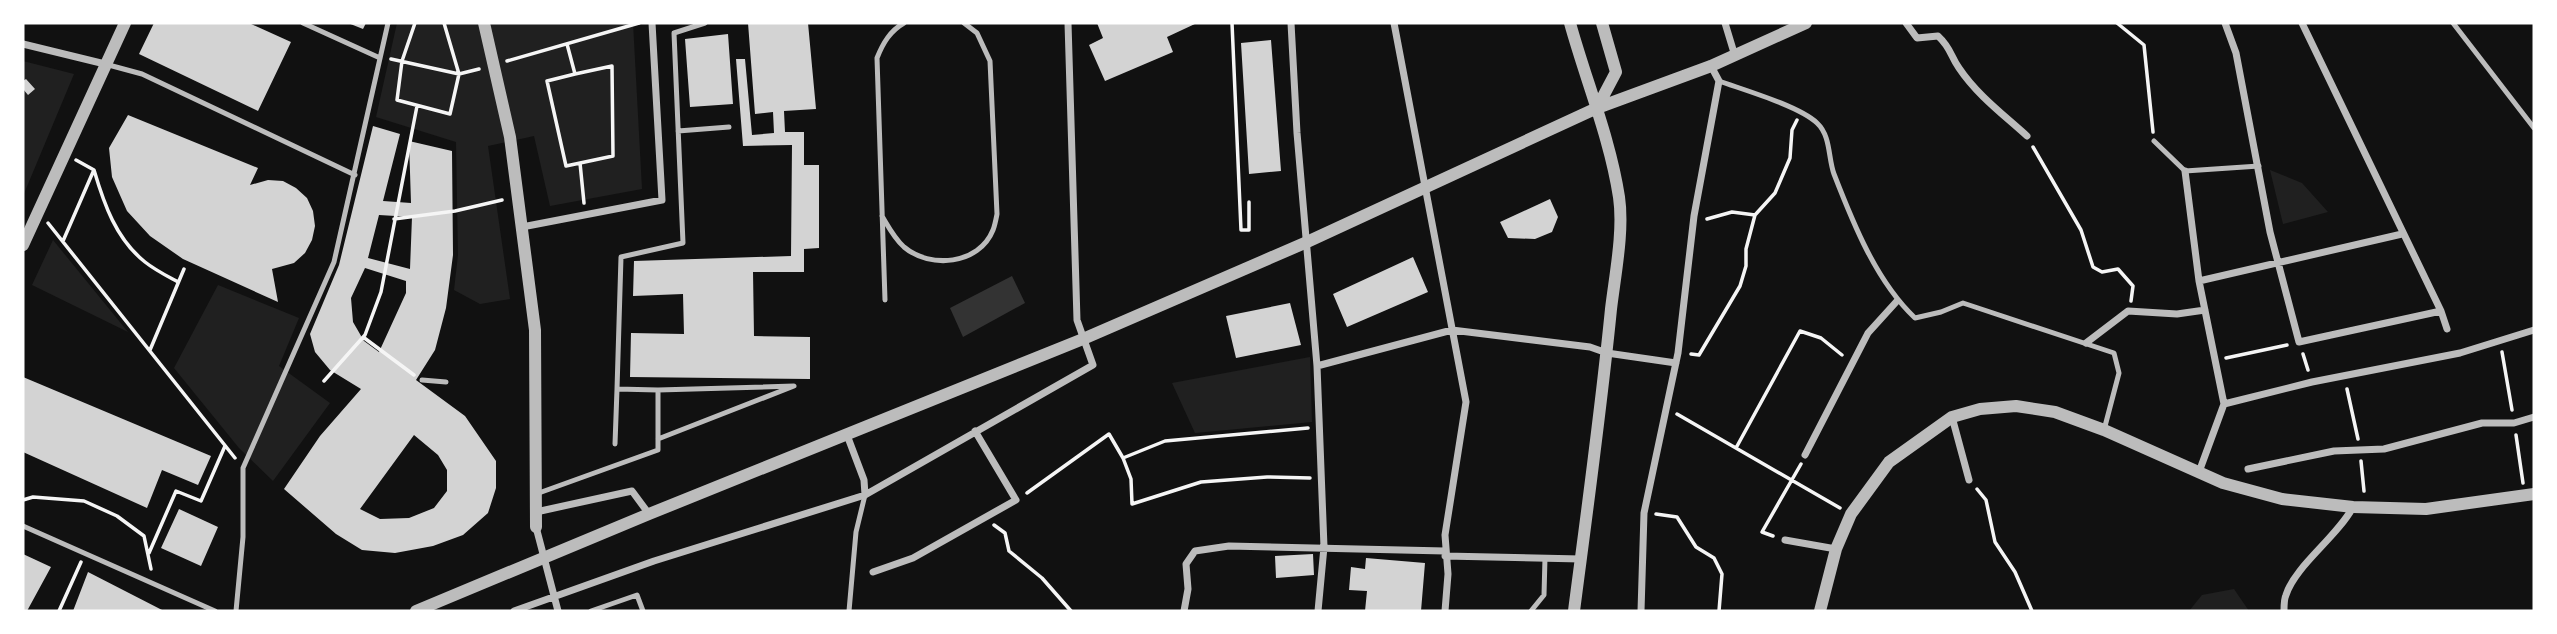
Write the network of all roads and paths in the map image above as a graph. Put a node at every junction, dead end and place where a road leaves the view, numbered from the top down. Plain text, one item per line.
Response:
1 (125, 23) edge
2 (303, 23) edge
3 (388, 23) edge
4 (415, 23) edge
5 (444, 23) edge
6 (484, 23) edge
7 (639, 23) edge
8 (652, 23) edge
9 (705, 23) edge
10 (904, 23) edge
11 (964, 23) edge
12 (1068, 23) edge
13 (1232, 23) edge
14 (1291, 23) edge
15 (1394, 23) edge
16 (1570, 23) edge
17 (1602, 23) edge
18 (1725, 23) edge
19 (1806, 23) edge
20 (1906, 23) edge
21 (2118, 23) edge
22 (2225, 23) edge
23 (2302, 23) edge
24 (2453, 23) edge
25 (23, 44) edge
26 (567, 44) junction
27 (1735, 56) junction
28 (380, 58) junction
29 (401, 61) junction
30 (105, 64) junction
31 (494, 65) junction
32 (1711, 66) junction
33 (459, 74) junction
34 (575, 74) junction
35 (1719, 80) junction
36 (417, 106) junction
37 (1598, 108) junction
38 (1800, 113) junction
39 (729, 127) dead end
40 (2534, 128) edge
41 (678, 131) junction
42 (2027, 136) joint
43 (2154, 141) joint
44 (66, 153) junction
45 (580, 163) junction
46 (2259, 166) junction
47 (94, 170) junction
48 (2185, 170) junction
49 (355, 175) junction
50 (1426, 188) junction
51 (518, 196) junction
52 (1249, 202) dead end
53 (39, 211) junction
54 (585, 215) junction
55 (1755, 215) junction
56 (882, 216) junction
57 (1694, 216) junction
58 (394, 219) junction
59 (523, 227) junction
60 (2403, 234) junction
61 (24, 240) edge
62 (64, 241) junction
63 (1307, 242) junction
64 (2278, 264) junction
65 (184, 269) dead end
66 (2199, 281) junction
67 (178, 282) junction
68 (884, 300) dead end
69 (1897, 301) junction
70 (2205, 310) junction
71 (2127, 311) junction
72 (2441, 311) junction
73 (2447, 329) dead end
74 (1452, 330) junction
75 (2534, 330) edge
76 (363, 338) junction
77 (1083, 339) junction
78 (2300, 342) junction
79 (2086, 343) junction
80 (2456, 345) dead end
81 (150, 350) junction
82 (1607, 353) junction
83 (1678, 353) junction
84 (2460, 353) junction
85 (2215, 360) junction
86 (1676, 363) junction
87 (1852, 363) junction
88 (1317, 366) junction
89 (422, 380) joint
90 (324, 381) dead end
91 (446, 382) dead end
92 (2312, 382) junction
93 (617, 389) junction
94 (659, 390) junction
95 (2224, 404) junction
96 (1667, 408) junction
97 (1952, 416) junction
98 (2534, 416) edge
99 (1319, 427) junction
100 (2104, 430) junction
101 (975, 432) junction
102 (847, 435) junction
103 (658, 439) junction
104 (615, 444) dead end
105 (225, 446) junction
106 (1736, 448) junction
107 (1805, 455) joint
108 (1123, 458) junction
109 (243, 468) junction
110 (2248, 469) dead end
111 (2199, 472) junction
112 (1321, 478) junction
113 (1969, 480) joint
114 (1793, 482) junction
115 (536, 494) junction
116 (2534, 494) edge
117 (865, 495) junction
118 (23, 500) edge
119 (1016, 500) junction
120 (2353, 507) junction
121 (535, 512) junction
122 (1644, 513) junction
123 (649, 514) junction
124 (1851, 514) junction
125 (984, 518) junction
126 (23, 526) edge
127 (536, 527) joint
128 (1762, 532) dead end
129 (1784, 540) dead end
130 (1324, 547) junction
131 (1836, 549) junction
132 (1445, 553) junction
133 (85, 554) junction
134 (149, 555) junction
135 (1545, 558) junction
136 (1581, 559) junction
137 (873, 572) dead end
138 (151, 583) junction
139 (553, 598) junction
140 (59, 611) edge
141 (215, 611) edge
142 (236, 611) edge
143 (416, 611) edge
144 (514, 611) edge
145 (558, 611) edge
146 (591, 611) edge
147 (643, 611) edge
148 (849, 611) edge
149 (1071, 611) edge
150 (1184, 611) edge
151 (1318, 611) edge
152 (1446, 611) edge
153 (1531, 611) edge
154 (1574, 611) edge
155 (1641, 611) edge
156 (1718, 611) edge
157 (1820, 611) edge
158 (2032, 611) edge
159 (2284, 611) edge

1 - 30 street
2 - 28 lane
3 - 28 lane
4 - 29 path
5 - 33 path
6 - 31 street
7 - 26 path
8 - 54 street
9 - 41 lane
10 - 56 lane
11 - 56 lane
12 - 77 street
13 - 52 path
14 - 63 street
15 - 50 street
16 - 37 street
17 - 37 street
18 - 27 street
19 - 27 street
20 - 42 street
21 - 43 path
22 - 46 street
23 - 60 street
24 - 40 lane
25 - 30 street
26 - 31 path
26 - 34 path
27 - 32 street
28 - 49 lane
29 - 33 path
29 - 36 path
30 - 44 street
30 - 49 lane
31 - 33 path
31 - 51 street
32 - 35 street
32 - 37 street
33 - 36 path
34 - 45 path
34 - 45 path
35 - 38 lane
35 - 57 street
36 - 58 path
37 - 50 street
37 - 82 street
38 - 55 path
38 - 69 lane
39 - 41 lane
41 - 93 lane
42 - 71 path
43 - 48 lane
44 - 47 path
44 - 53 street
45 - 54 path
46 - 48 lane
46 - 64 street
47 - 62 path
47 - 67 path
48 - 66 street
49 - 109 lane
50 - 63 street
50 - 74 street
51 - 58 path
51 - 59 street
53 - 61 street
53 - 62 path
54 - 59 street
55 - 57 path
55 - 83 path
56 - 68 lane
57 - 83 street
58 - 76 path
59 - 115 street
60 - 64 street
60 - 72 street
62 - 81 path
63 - 77 street
63 - 88 street
64 - 66 street
64 - 78 street
65 - 67 path
66 - 70 street
67 - 81 path
69 - 79 lane
69 - 87 street
70 - 71 street
70 - 85 street
71 - 79 street
72 - 73 street
72 - 78 street
74 - 82 street
74 - 88 street
74 - 132 street
75 - 84 street
76 - 89 path
76 - 90 path
77 - 101 street
77 - 102 street
78 - 85 path
78 - 92 path
79 - 100 lane
80 - 84 street
81 - 105 path
82 - 86 street
82 - 136 street
83 - 86 street
84 - 92 street
85 - 95 street
86 - 96 street
87 - 106 path
87 - 107 street
88 - 99 street
89 - 91 lane
92 - 95 street
93 - 94 lane
93 - 104 lane
94 - 103 lane
94 - 103 lane
95 - 111 street
96 - 106 path
96 - 122 street
97 - 100 street
97 - 113 street
97 - 124 street
98 - 110 street
99 - 108 path
99 - 112 street
100 - 111 street
101 - 117 street
101 - 119 street
102 - 117 street
102 - 123 street
103 - 115 lane
105 - 109 path
105 - 134 path
106 - 114 path
107 - 114 path
108 - 112 path
108 - 119 path
109 - 142 lane
111 - 120 street
112 - 130 street
113 - 158 path
114 - 124 path
114 - 128 path
115 - 121 street
116 - 120 street
117 - 139 street
117 - 148 lane
118 - 134 path
119 - 125 street
120 - 159 street
121 - 123 street
121 - 127 street
122 - 155 street
122 - 156 path
123 - 143 street
124 - 131 street
125 - 137 street
125 - 149 path
126 - 133 lane
127 - 139 street
129 - 131 street
130 - 132 street
130 - 150 street
130 - 151 street
131 - 157 street
132 - 135 street
132 - 152 street
133 - 138 lane
133 - 140 path
134 - 138 path
135 - 136 street
135 - 153 lane
136 - 154 street
138 - 141 lane
139 - 144 street
139 - 145 street
146 - 147 lane

